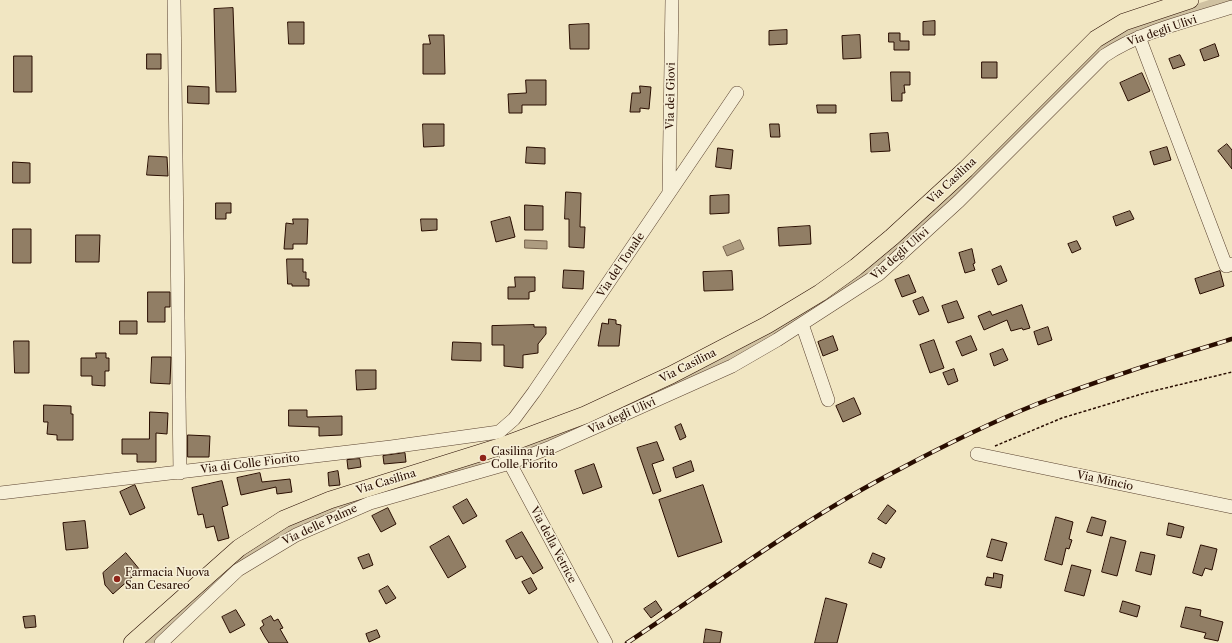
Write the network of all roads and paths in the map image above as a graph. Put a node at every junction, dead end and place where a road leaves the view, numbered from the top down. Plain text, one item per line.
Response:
1 (174, 0) edge
2 (672, 0) edge
3 (1190, 0) edge
4 (1161, 4) edge
5 (1232, 7) edge
6 (1139, 37) junction
7 (737, 93) dead end
8 (669, 192) junction
9 (1232, 264) edge
10 (802, 324) junction
11 (1232, 372) edge
12 (828, 400) dead end
13 (500, 439) junction
14 (977, 454) joint
15 (510, 463) junction
16 (180, 473) junction
17 (0, 493) edge
18 (1232, 507) edge
19 (132, 643) edge
20 (161, 643) edge
21 (606, 643) edge

1 - 16 street
2 - 8 street, Via dei Giovi
3 - 4 main road, Via Casilina
4 - 13 main road, Via Casilina
5 - 6 street, Via degli Ulivi
6 - 9 street
6 - 10 street, Via degli Ulivi
7 - 8 street, Via del Tonale
8 - 13 street, Via del Tonale
10 - 12 street
10 - 15 street, Via degli Ulivi
11 - 14 path
13 - 15 street, Via della Vetrice
13 - 16 street, Via di Colle Fiorito
13 - 19 main road, Via Casilina
14 - 18 street, Via Mincio
15 - 20 street, Via delle Palme
15 - 21 street, Via della Vetrice
16 - 17 street, Via di Colle Fiorito

